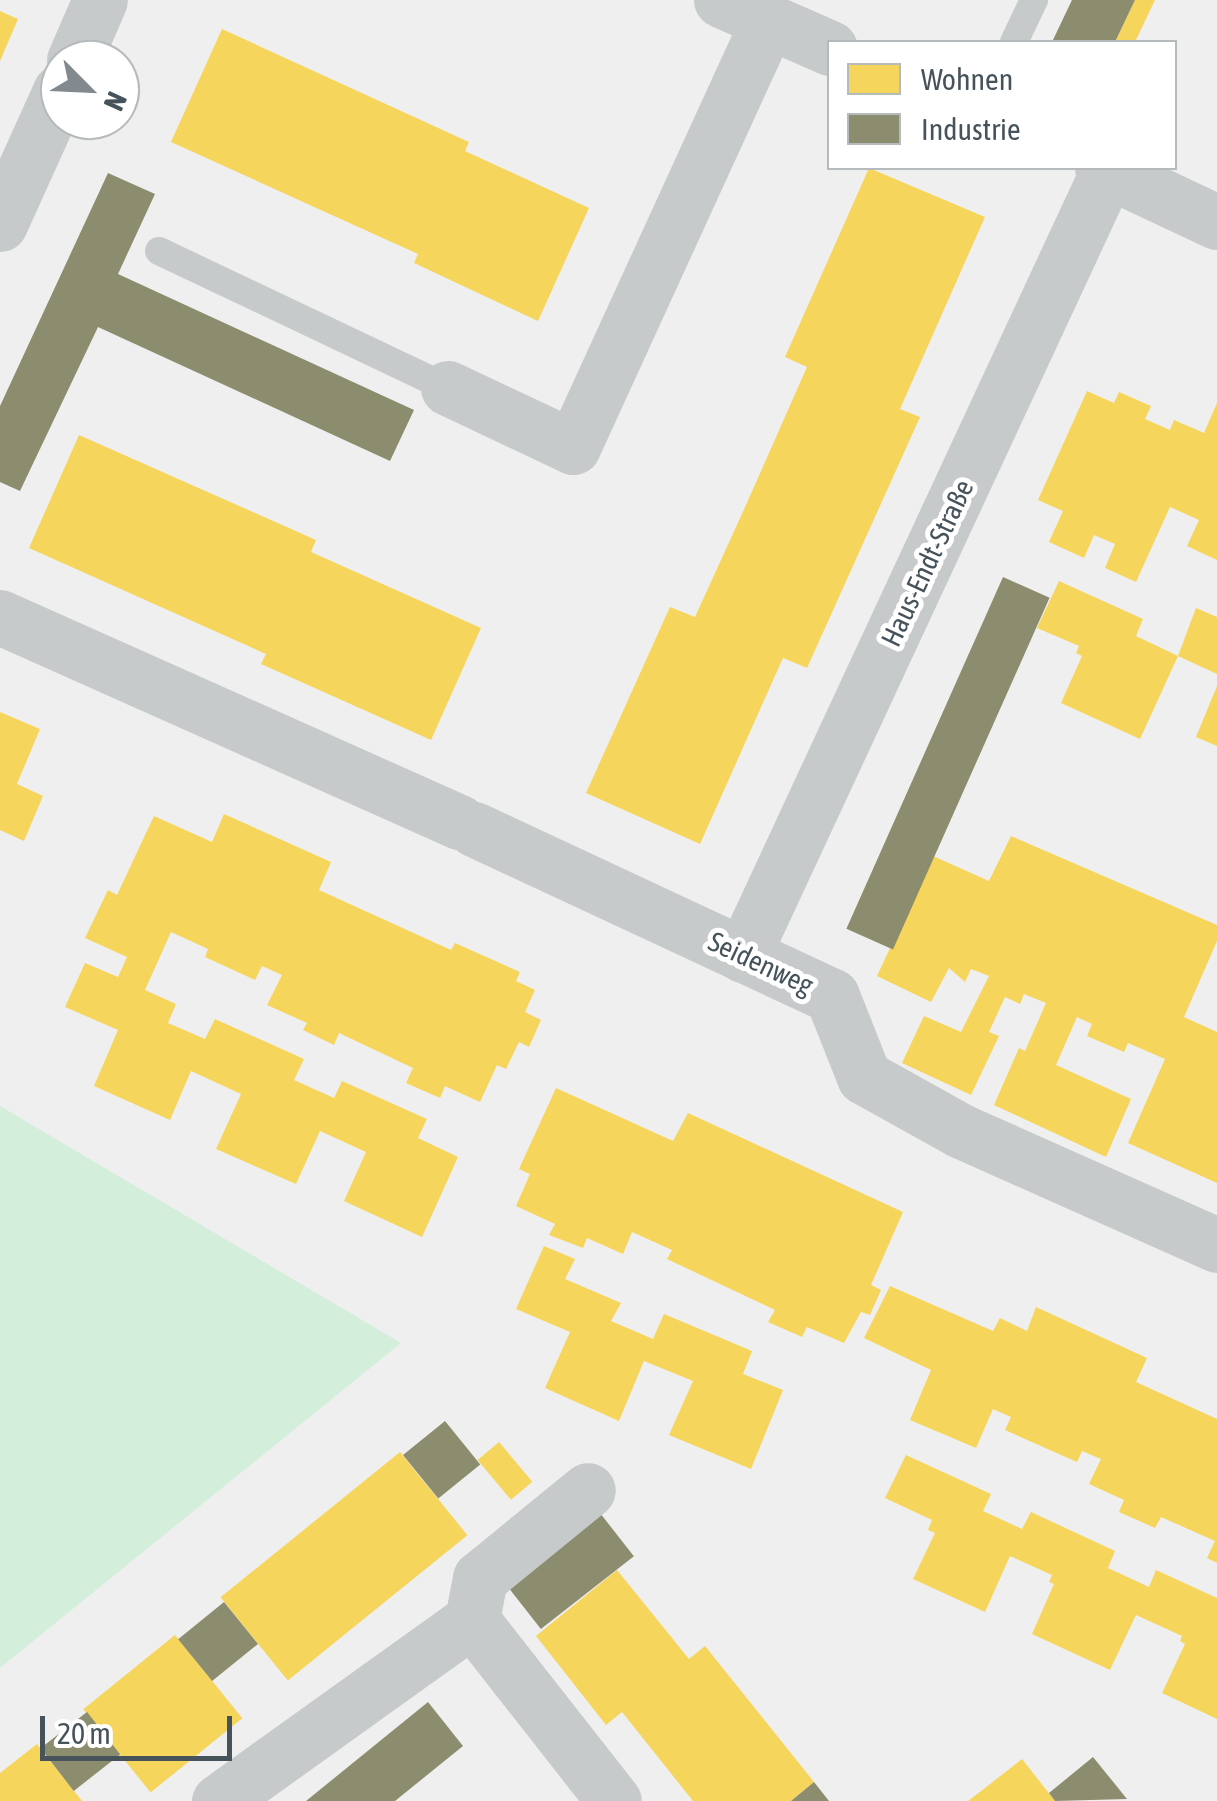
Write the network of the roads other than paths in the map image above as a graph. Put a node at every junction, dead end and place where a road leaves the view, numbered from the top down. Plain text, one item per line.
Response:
1 (100, 0) edge
2 (1034, 0) edge
3 (744, 10) edge
4 (83, 40) edge
5 (1015, 40) edge
6 (827, 47) edge
7 (40, 135) edge
8 (1105, 170) edge
9 (1107, 170) edge
10 (1217, 222) edge
11 (0, 224) edge
12 (159, 250) dead end
13 (448, 388) joint
14 (0, 617) edge
15 (743, 955) junction
16 (1217, 1245) edge
17 (588, 1490) dead end
18 (472, 1620) junction
19 (219, 1801) edge
20 (614, 1801) edge

1 - 4 street
2 - 5 lane
3 - 6 street
3 - 13 street
7 - 11 street
8 - 15 street, Haus-Endt-Straße
9 - 10 street, Haus-Endt-Straße
12 - 13 lane
14 - 15 street, Seidenweg
15 - 16 street, Seidenweg
17 - 18 street
18 - 19 street
18 - 20 street

